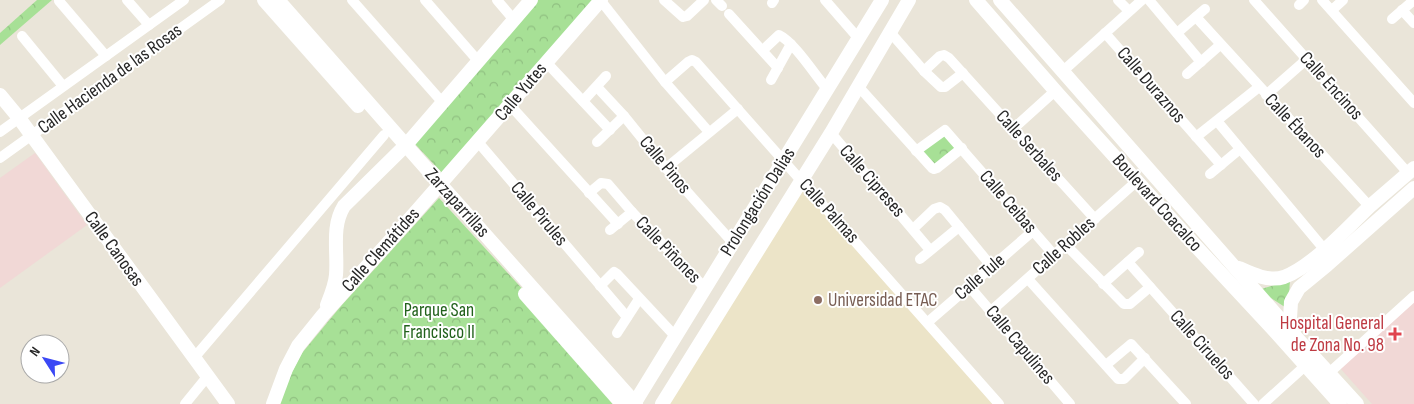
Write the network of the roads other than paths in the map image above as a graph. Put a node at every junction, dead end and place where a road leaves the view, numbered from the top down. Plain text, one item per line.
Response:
1 (128, 0) edge
2 (184, 0) edge
3 (220, 0) edge
4 (264, 0) edge
5 (278, 0) edge
6 (352, 0) edge
7 (425, 0) edge
8 (497, 0) edge
9 (531, 0) edge
10 (601, 0) edge
11 (704, 0) edge
12 (825, 0) edge
13 (882, 0) edge
14 (909, 0) edge
15 (976, 0) edge
16 (1000, 0) edge
17 (1118, 0) edge
18 (1142, 0) edge
19 (1149, 0) edge
20 (1254, 0) edge
21 (1322, 0) edge
22 (1343, 0) edge
23 (1414, 0) edge
24 (668, 1) edge
25 (59, 2) dead end
26 (722, 7) edge
27 (1205, 9) dead end
28 (1332, 10) junction
29 (1402, 10) junction
30 (1129, 11) junction
31 (1196, 17) junction
32 (1392, 19) dead end
33 (514, 20) junction
34 (1414, 23) edge
35 (149, 25) junction
36 (890, 32) junction
37 (1105, 33) junction
38 (1177, 33) junction
39 (22, 36) dead end
40 (858, 39) junction
41 (791, 44) junction
42 (1220, 45) junction
43 (764, 50) junction
44 (106, 56) junction
45 (1307, 59) junction
46 (479, 62) junction
47 (546, 62) junction
48 (1201, 62) junction
49 (778, 68) junction
50 (924, 71) junction
51 (1062, 71) junction
52 (963, 74) junction
53 (1187, 74) dead end
54 (606, 76) dead end
55 (771, 80) dead end
56 (665, 82) junction
57 (63, 86) junction
58 (597, 86) junction
59 (858, 86) junction
60 (827, 89) junction
61 (1055, 91) junction
62 (1263, 91) junction
63 (0, 95) edge
64 (584, 102) junction
65 (1414, 103) edge
66 (443, 104) junction
67 (510, 105) junction
68 (738, 109) junction
69 (624, 116) junction
70 (19, 118) junction
71 (1217, 120) junction
72 (1014, 128) junction
73 (610, 130) junction
74 (0, 132) edge
75 (709, 132) junction
76 (830, 133) junction
77 (384, 134) junction
78 (31, 135) junction
79 (1196, 137) junction
80 (478, 142) junction
81 (597, 142) dead end
82 (962, 148) junction
83 (403, 149) junction
84 (1240, 149) junction
85 (916, 151) junction
86 (0, 158) edge
87 (784, 161) junction
88 (1220, 165) junction
89 (666, 168) junction
90 (1411, 170) edge
91 (1210, 174) dead end
92 (801, 180) junction
93 (1137, 181) junction
94 (437, 187) junction
95 (1414, 188) edge
96 (589, 193) junction
97 (1370, 207) junction
98 (632, 212) junction
99 (1095, 219) junction
100 (959, 227) junction
101 (913, 229) junction
102 (1033, 231) junction
103 (733, 242) junction
104 (1066, 245) junction
105 (1324, 249) junction
106 (930, 250) junction
107 (1139, 252) dead end
108 (1054, 255) junction
109 (920, 259) dead end
110 (1128, 262) junction
111 (992, 266) junction
112 (1236, 267) junction
113 (1028, 279) junction
114 (1103, 284) junction
115 (600, 286) junction
116 (969, 286) junction
117 (1150, 287) junction
118 (705, 288) junction
119 (1414, 296) edge
120 (640, 299) junction
121 (991, 311) junction
122 (323, 315) junction
123 (627, 317) junction
124 (928, 322) junction
125 (617, 333) dead end
126 (675, 336) junction
127 (1295, 336) junction
128 (194, 358) junction
129 (1145, 358) junction
130 (1106, 365) junction
131 (1305, 366) junction
132 (1329, 373) junction
133 (208, 376) junction
134 (632, 403) edge
135 (1342, 403) edge
136 (184, 404) edge
137 (228, 404) edge
138 (273, 404) edge
139 (662, 404) edge
140 (999, 404) edge
141 (1070, 404) edge
142 (1186, 404) edge
143 (1254, 404) edge
144 (1263, 404) edge
145 (1357, 404) edge

1 - 35 street
2 - 35 street, Calle Hacienda de las Rosas
3 - 78 street, Calle Hacienda de las Rosas
4 - 77 main road, Zarzaparrillas
5 - 83 main road, Zarzaparrillas
6 - 66 street
7 - 46 street
8 - 33 street
9 - 33 main road
10 - 47 main road, Calle Yutes
10 - 56 street
11 - 24 street
12 - 40 street
13 - 40 main road, Prolongación Dalias
14 - 36 main road, Prolongación Dalias
15 - 61 main road, Boulevard Coacalco
16 - 51 main road, Boulevard Coacalco
17 - 30 street
18 - 30 street
19 - 38 street
20 - 45 street, Calle Encinos
21 - 28 street
22 - 28 street
23 - 29 street
25 - 44 street
26 - 43 street
27 - 31 street
28 - 65 street
29 - 32 street
29 - 34 street
30 - 37 street
31 - 38 street
31 - 42 street, Calle Ébanos
33 - 46 main road
35 - 44 street, Calle Hacienda de las Rosas
36 - 50 street
36 - 59 main road, Prolongación Dalias
37 - 51 street
37 - 79 street, Calle Duraznos
38 - 48 street
39 - 57 street
40 - 60 main road, Prolongación Dalias
41 - 43 street
41 - 49 street
41 - 60 street
42 - 48 street
42 - 62 street, Calle Ébanos
43 - 49 street
44 - 57 street, Calle Hacienda de las Rosas
45 - 62 street
45 - 90 street, Calle Encinos
46 - 66 main road
47 - 64 street
47 - 67 main road, Calle Yutes
48 - 53 street
49 - 55 street
50 - 52 street
50 - 52 street, Calle Serbales
51 - 112 main road, Boulevard Coacalco
52 - 72 street, Calle Serbales
54 - 58 street
56 - 68 street, Calle Palmas
56 - 75 street
57 - 70 street, Calle Hacienda de las Rosas
58 - 64 street
58 - 69 street, Calle Pinos
59 - 76 main road, Prolongación Dalias
59 - 85 street
60 - 87 main road, Prolongación Dalias
61 - 72 street
61 - 93 main road, Boulevard Coacalco
62 - 71 street
62 - 97 street, Calle Ébanos
63 - 70 main road, Calle Canosas
64 - 73 street
66 - 83 main road
67 - 80 main road, Calle Yutes
67 - 96 street, Calle Piñones
68 - 75 street
68 - 87 street, Calle Palmas
69 - 73 street
69 - 89 street, Calle Pinos
70 - 74 street, Calle Hacienda de las Rosas
70 - 78 main road, Calle Canosas
71 - 79 street, Calle Duraznos
71 - 84 street, Calle Duraznos
72 - 99 street, Calle Serbales
73 - 81 street
75 - 89 street
76 - 92 main road, Prolongación Dalias
76 - 101 street, Calle Cipreses
77 - 83 main road, Zarzaparrillas
77 - 128 street
78 - 86 street, Calle Hacienda de las Rosas
78 - 128 main road, Calle Canosas
79 - 88 street, Calle Duraznos
80 - 94 main road, Calle Yutes
80 - 115 street, Calle Pirules
82 - 85 street
82 - 85 street, Calle Ceibas
82 - 102 street, Calle Ceibas
83 - 94 main road, Zarzaparrillas
83 - 122 main road, Calle Clemátides
84 - 88 street
84 - 105 street, Calle Duraznos
87 - 92 street, Calle Palmas
87 - 103 main road, Prolongación Dalias
88 - 91 street
89 - 103 street, Calle Pinos
90 - 97 main road
92 - 124 street, Calle Palmas
92 - 139 main road, Prolongación Dalias
93 - 99 street, Calle Robles
93 - 131 main road, Boulevard Coacalco
94 - 122 main road, Calle Clemátides
94 - 134 main road, Zarzaparrillas
95 - 127 main road
96 - 98 street, Calle Piñones
96 - 98 street, Calle Piñones
97 - 105 main road
98 - 118 street, Calle Piñones
99 - 104 street, Calle Robles
100 - 101 street, Calle Cipreses
100 - 106 street
100 - 111 street, Calle Cipreses
101 - 106 street, Calle Cipreses
102 - 108 street, Calle Ceibas
102 - 111 street, Calle Tule
103 - 118 main road, Prolongación Dalias
104 - 108 street, Calle Robles
104 - 114 street
105 - 112 main road
106 - 109 street
107 - 110 street
108 - 113 street, Calle Robles
110 - 114 street
110 - 117 street, Calle Ciruelos
111 - 116 street, Calle Tule
112 - 127 main road, Boulevard Coacalco
113 - 121 street, Calle Robles
113 - 130 street
114 - 117 street
115 - 120 street
115 - 123 street, Calle Pirules
116 - 121 street, Calle Capulines
116 - 124 street, Calle Tule
117 - 143 street, Calle Ciruelos
118 - 126 main road, Prolongación Dalias
119 - 132 street
120 - 123 street
120 - 126 street
121 - 141 street, Calle Capulines
122 - 138 main road, Calle Clemátides
123 - 125 street
124 - 140 street, Calle Palmas
126 - 134 main road, Prolongación Dalias
127 - 132 main road, Boulevard Coacalco
128 - 133 main road, Calle Canosas
129 - 130 street
129 - 130 street
129 - 142 street
131 - 135 main road, Boulevard Coacalco
131 - 144 street
132 - 145 main road, Boulevard Coacalco
133 - 136 street
133 - 137 main road, Calle Canosas

